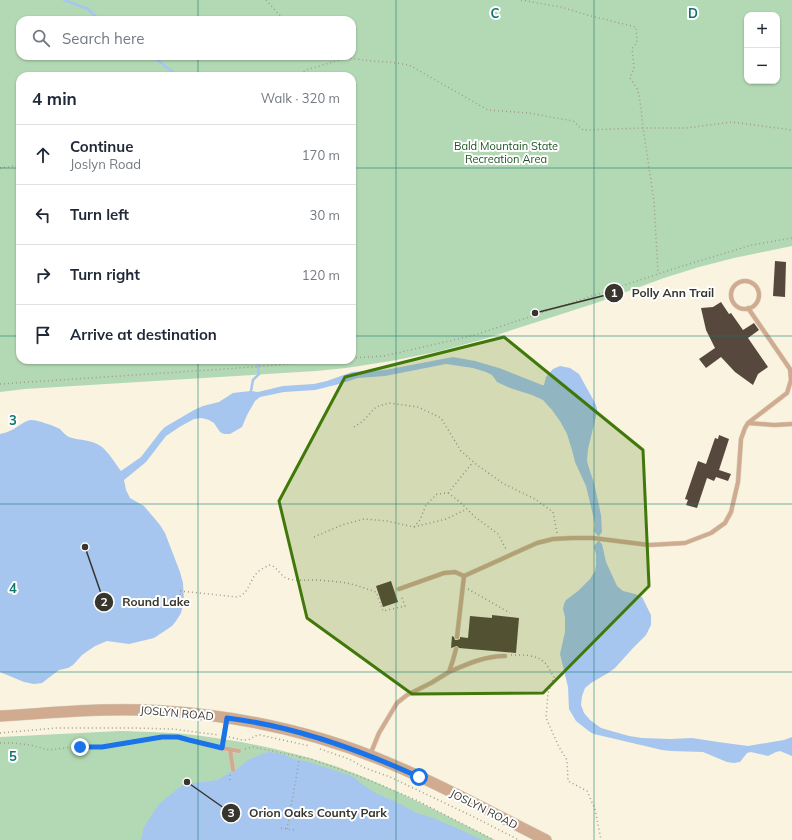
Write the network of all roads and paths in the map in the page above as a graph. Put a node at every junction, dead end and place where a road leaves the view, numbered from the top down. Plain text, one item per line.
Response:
1 (266, 0) edge
2 (521, 0) edge
3 (280, 16) edge
4 (339, 60) edge
5 (356, 60) edge
6 (303, 72) edge
7 (643, 128) junction
8 (792, 130) edge
9 (16, 166) edge
10 (0, 168) edge
11 (792, 238) edge
12 (658, 274) junction
13 (748, 308) junction
14 (356, 358) edge
15 (287, 364) edge
16 (0, 384) edge
17 (748, 423) junction
18 (792, 424) edge
19 (354, 428) dead end
20 (473, 462) junction
21 (448, 493) junction
22 (467, 509) junction
23 (414, 527) junction
24 (314, 537) dead end
25 (558, 539) junction
26 (509, 555) junction
27 (464, 576) junction
28 (463, 586) junction
29 (399, 589) joint
30 (180, 595) dead end
31 (510, 613) dead end
32 (457, 637) dead end
33 (456, 649) dead end
34 (505, 656) joint
35 (449, 672) junction
36 (0, 716) edge
37 (227, 718) junction
38 (0, 733) edge
39 (224, 736) junction
40 (189, 740) joint
41 (0, 743) edge
42 (312, 747) dead end
43 (222, 748) junction
44 (230, 749) junction
45 (320, 749) dead end
46 (239, 751) joint
47 (370, 755) junction
48 (300, 756) junction
49 (233, 770) dead end
50 (230, 776) dead end
51 (230, 783) dead end
52 (282, 828) dead end
53 (287, 829) junction
54 (294, 830) dead end
55 (494, 840) edge
56 (518, 840) edge
57 (546, 840) edge
58 (601, 840) edge

1 - 3 path
2 - 7 path
4 - 6 path
5 - 7 path
7 - 8 path
7 - 12 path
9 - 10 path
11 - 12 path
12 - 14 path
13 - 13 lane
13 - 17 lane
15 - 16 path
17 - 18 lane
17 - 25 lane
19 - 20 path
20 - 21 path
20 - 25 path
21 - 22 path
21 - 23 path
22 - 23 path
22 - 26 path
23 - 24 path
25 - 26 lane
26 - 27 lane
27 - 28 lane
27 - 29 lane
28 - 31 path
28 - 32 lane
29 - 30 path
33 - 35 lane
34 - 35 lane
34 - 58 path
35 - 47 lane
36 - 37 street, JOSLYN ROAD
37 - 39 lane
37 - 47 street, JOSLYN ROAD
38 - 39 path
39 - 42 path
39 - 43 lane
40 - 41 path
40 - 43 lane
43 - 44 lane
44 - 46 lane
44 - 49 lane
45 - 56 path
46 - 48 path
47 - 57 street, JOSLYN ROAD
48 - 53 path
48 - 55 path
50 - 51 path
52 - 53 path
53 - 54 path

